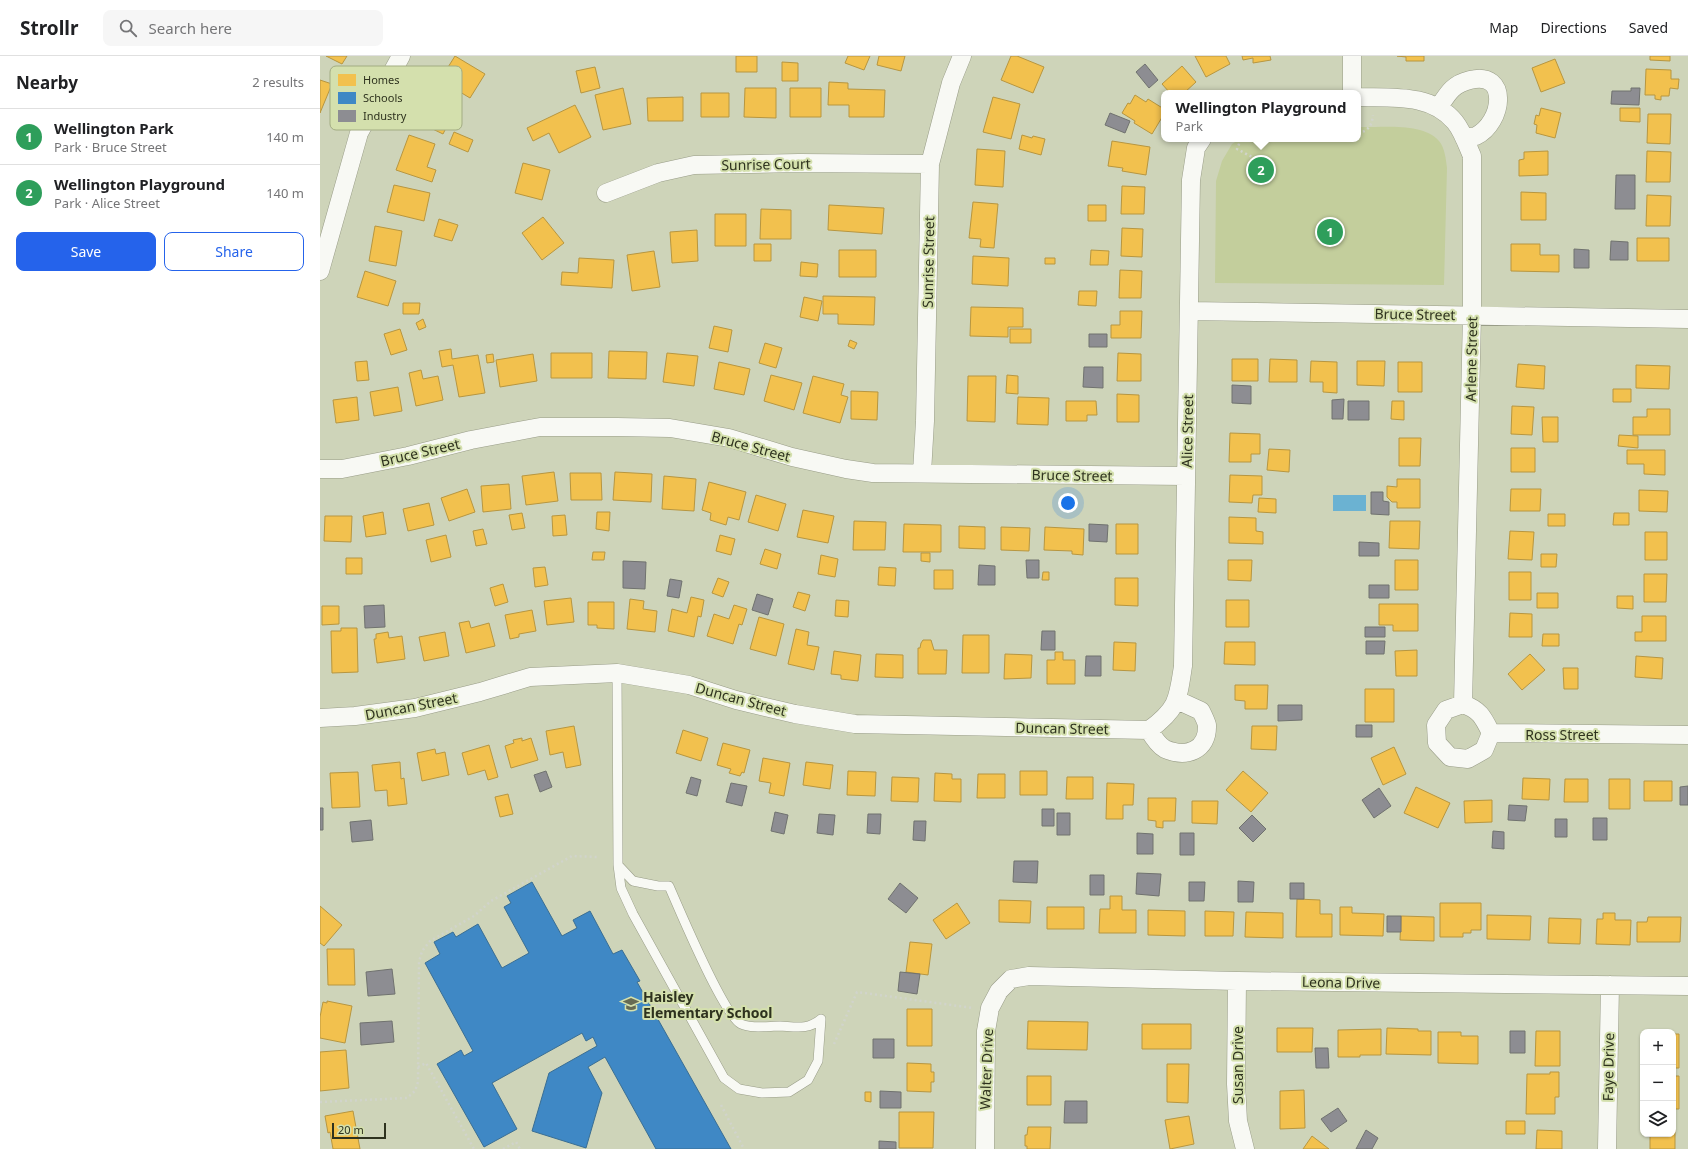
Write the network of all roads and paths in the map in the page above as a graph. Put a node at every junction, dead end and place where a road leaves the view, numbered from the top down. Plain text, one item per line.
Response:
1 (401, 56) edge
2 (962, 56) edge
3 (1352, 56) edge
4 (396, 66) edge
5 (1352, 90) edge
6 (1361, 97) edge
7 (1439, 108) junction
8 (1373, 113) dead end
9 (361, 130) edge
10 (1361, 132) edge
11 (1464, 138) junction
12 (1200, 142) edge
13 (1240, 142) edge
14 (1252, 157) dead end
15 (930, 164) junction
16 (606, 193) dead end
17 (320, 271) edge
18 (1189, 311) junction
19 (1472, 315) junction
20 (1688, 319) edge
21 (320, 469) edge
22 (922, 473) junction
23 (1186, 476) junction
24 (616, 674) junction
25 (1178, 700) junction
26 (1463, 704) junction
27 (320, 718) edge
28 (1156, 725) junction
29 (1490, 733) junction
30 (1688, 735) edge
31 (597, 857) dead end
32 (618, 865) junction
33 (1237, 981) junction
34 (1610, 985) junction
35 (1688, 986) edge
36 (999, 991) joint
37 (989, 1012) junction
38 (834, 1044) dead end
39 (418, 1067) junction
40 (320, 1102) edge
41 (721, 1105) dead end
42 (474, 1149) edge
43 (503, 1149) edge
44 (520, 1149) edge
45 (744, 1149) edge
46 (985, 1149) edge
47 (1245, 1149) edge
48 (1607, 1149) edge

1 - 4 street
2 - 15 street, Sunrise Street
3 - 5 street
6 - 7 street, Arlene Street
7 - 11 street, Arlene Street
7 - 11 street
8 - 10 path
9 - 17 street
11 - 19 street, Arlene Street
12 - 18 street, Alice Street
13 - 14 path
15 - 16 street, Sunrise Court
15 - 22 street, Sunrise Street
18 - 19 street, Bruce Street
18 - 23 street, Alice Street
19 - 20 street, Bruce Street
19 - 26 street, Arlene Street
21 - 22 street, Bruce Street
22 - 23 street, Bruce Street
23 - 25 street, Alice Street
24 - 27 street, Duncan Street
24 - 28 street, Duncan Street
24 - 32 lane
25 - 28 street, Alice Street
25 - 28 street
26 - 29 street
26 - 29 street
29 - 30 street, Ross Street
31 - 39 path
32 - 32 lane
33 - 34 street, Leona Drive
33 - 36 street, Leona Drive
33 - 47 street, Susan Drive
34 - 35 street, Leona Drive
34 - 48 street, Faye Drive
36 - 37 street, Walter Drive
37 - 38 path
37 - 46 street, Walter Drive
39 - 40 path
39 - 42 path
41 - 45 path
43 - 44 path

